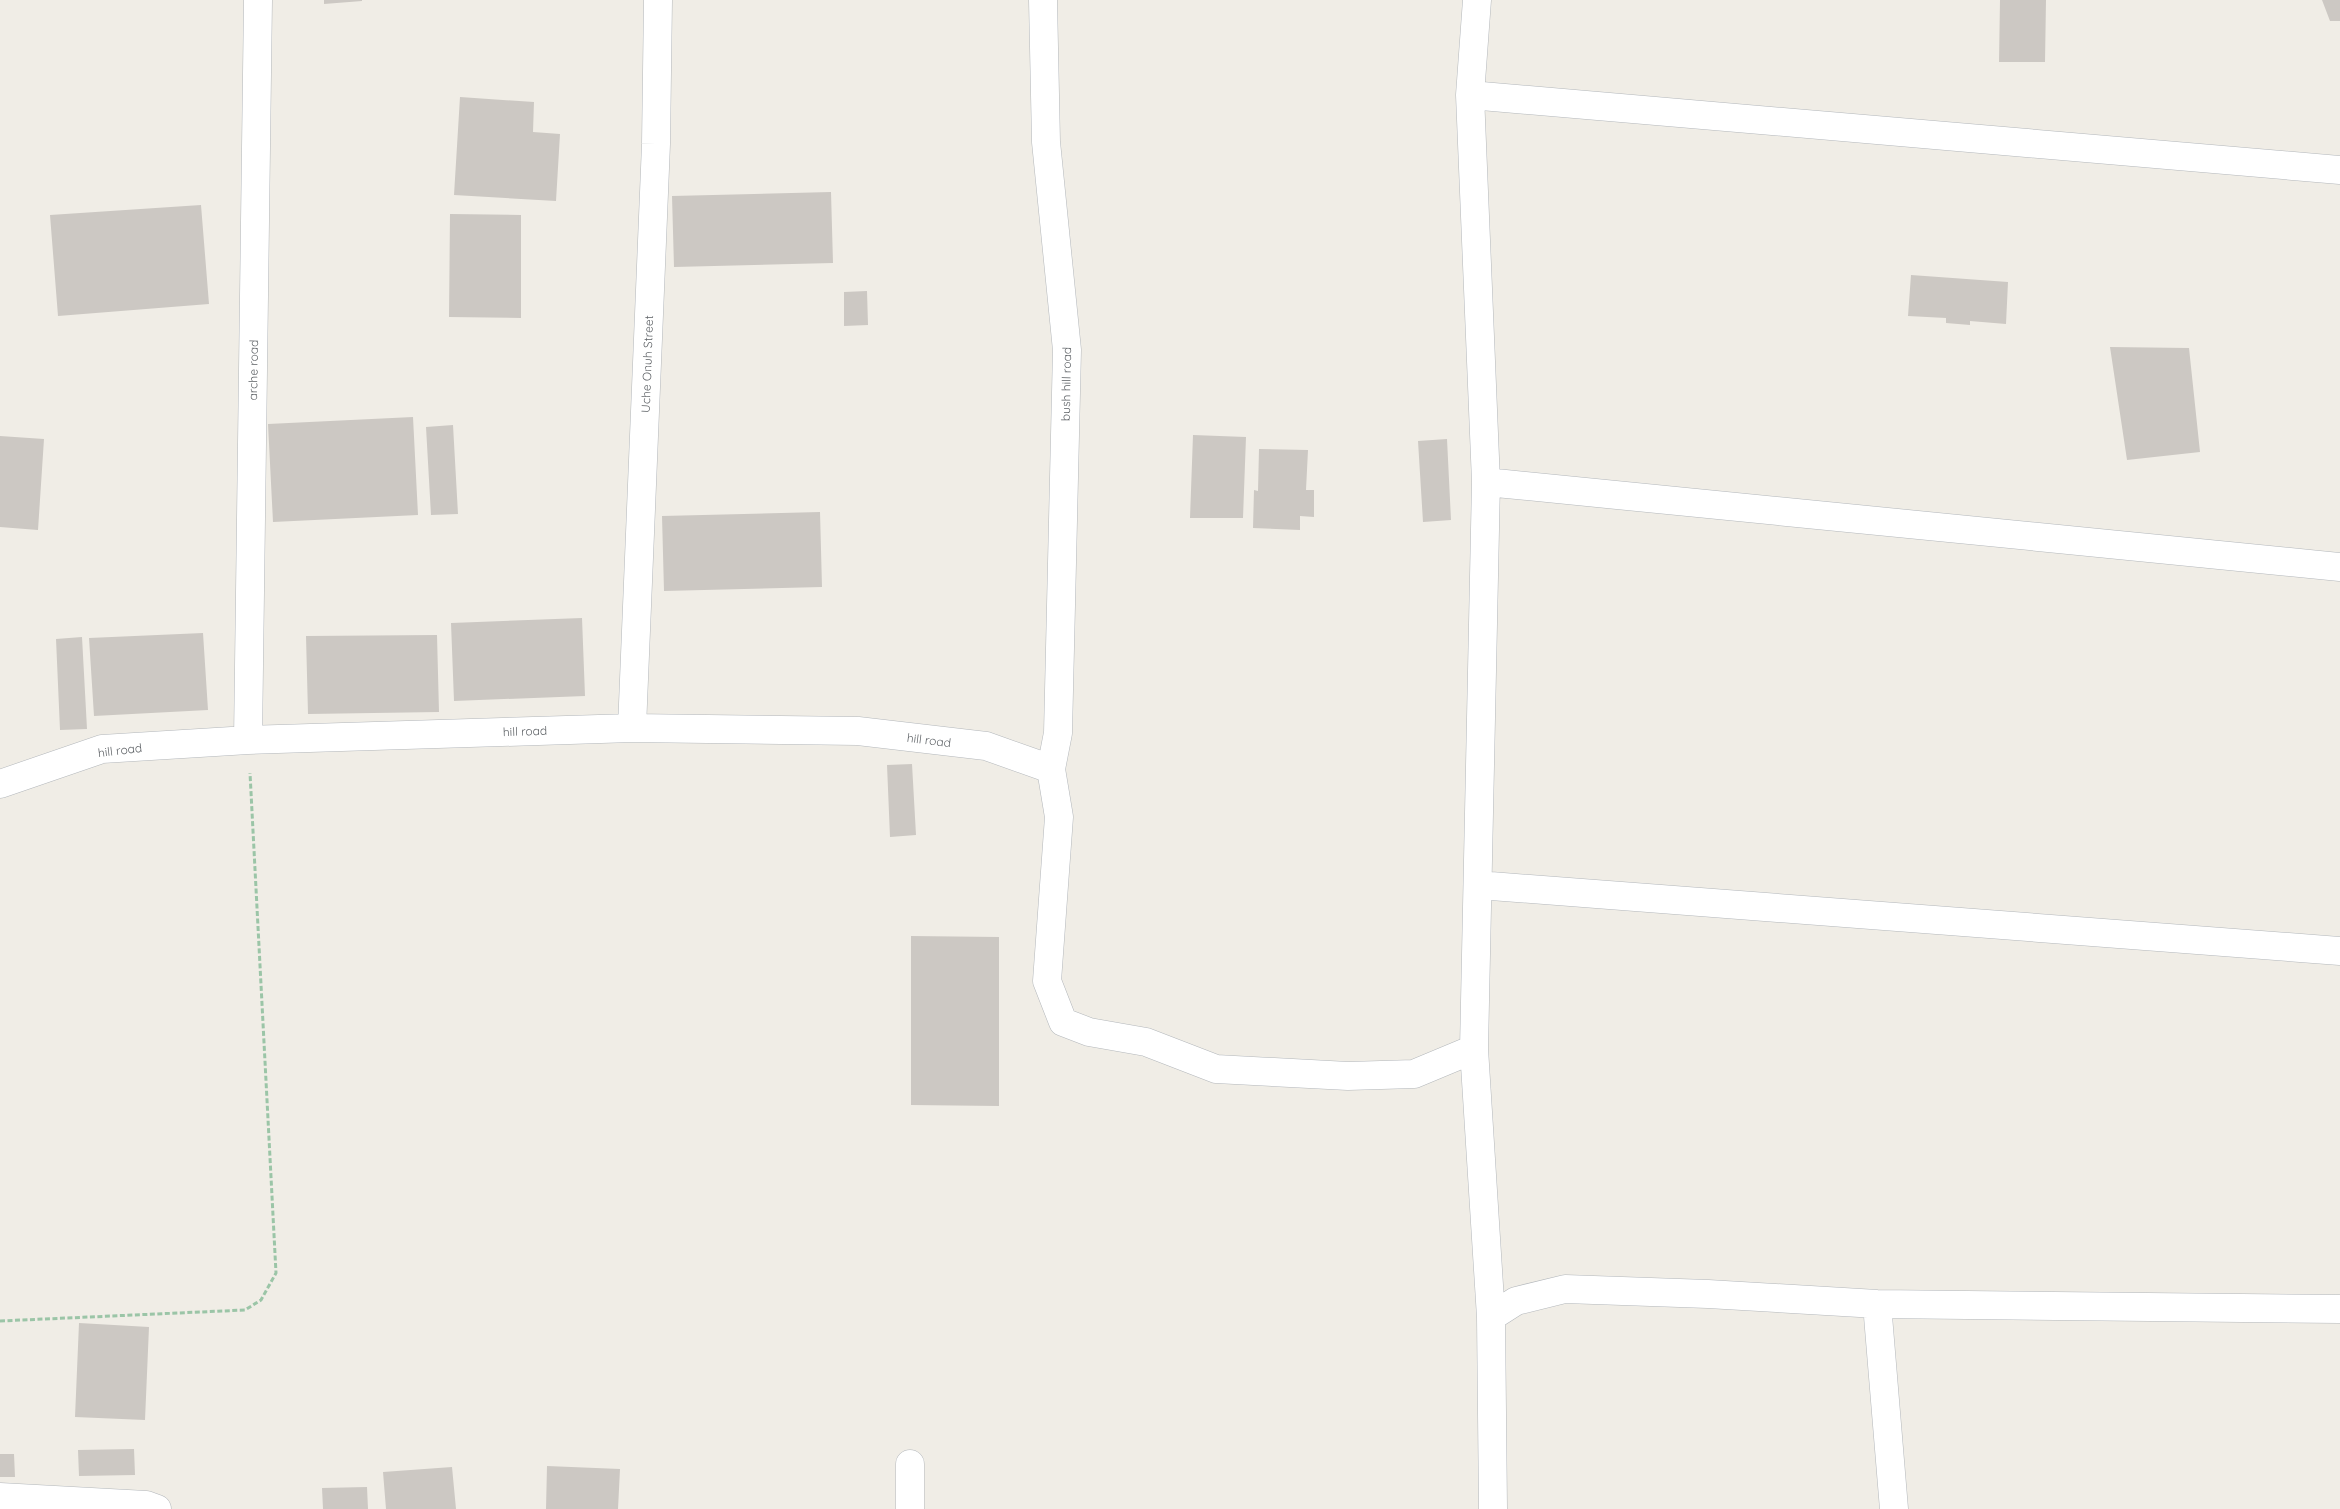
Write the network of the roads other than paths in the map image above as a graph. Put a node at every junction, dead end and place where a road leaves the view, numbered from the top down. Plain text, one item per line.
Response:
1 (258, 0) edge
2 (658, 0) edge
3 (1043, 0) edge
4 (1477, 0) edge
5 (1470, 95) junction
6 (2340, 170) edge
7 (1486, 482) junction
8 (2340, 567) edge
9 (632, 728) junction
10 (248, 740) junction
11 (1051, 769) junction
12 (0, 784) edge
13 (1478, 885) junction
14 (2340, 952) edge
15 (1474, 1049) junction
16 (1877, 1304) junction
17 (2340, 1309) edge
18 (1491, 1317) junction
19 (910, 1464) dead end
20 (0, 1497) edge
21 (156, 1509) edge
22 (910, 1509) edge
23 (1493, 1509) edge
24 (1894, 1509) edge

1 - 10 street, arche road
2 - 9 street, Uche Onuh Street
3 - 11 street, bush hill road
4 - 5 street
5 - 6 street
5 - 7 street
7 - 8 street
7 - 13 street
9 - 10 street, hill road
9 - 11 street, hill road
10 - 12 street, hill road
11 - 15 street
13 - 14 street
13 - 15 street
15 - 18 street
16 - 17 street
16 - 18 street
16 - 24 street
18 - 23 street
19 - 22 street
20 - 21 street

